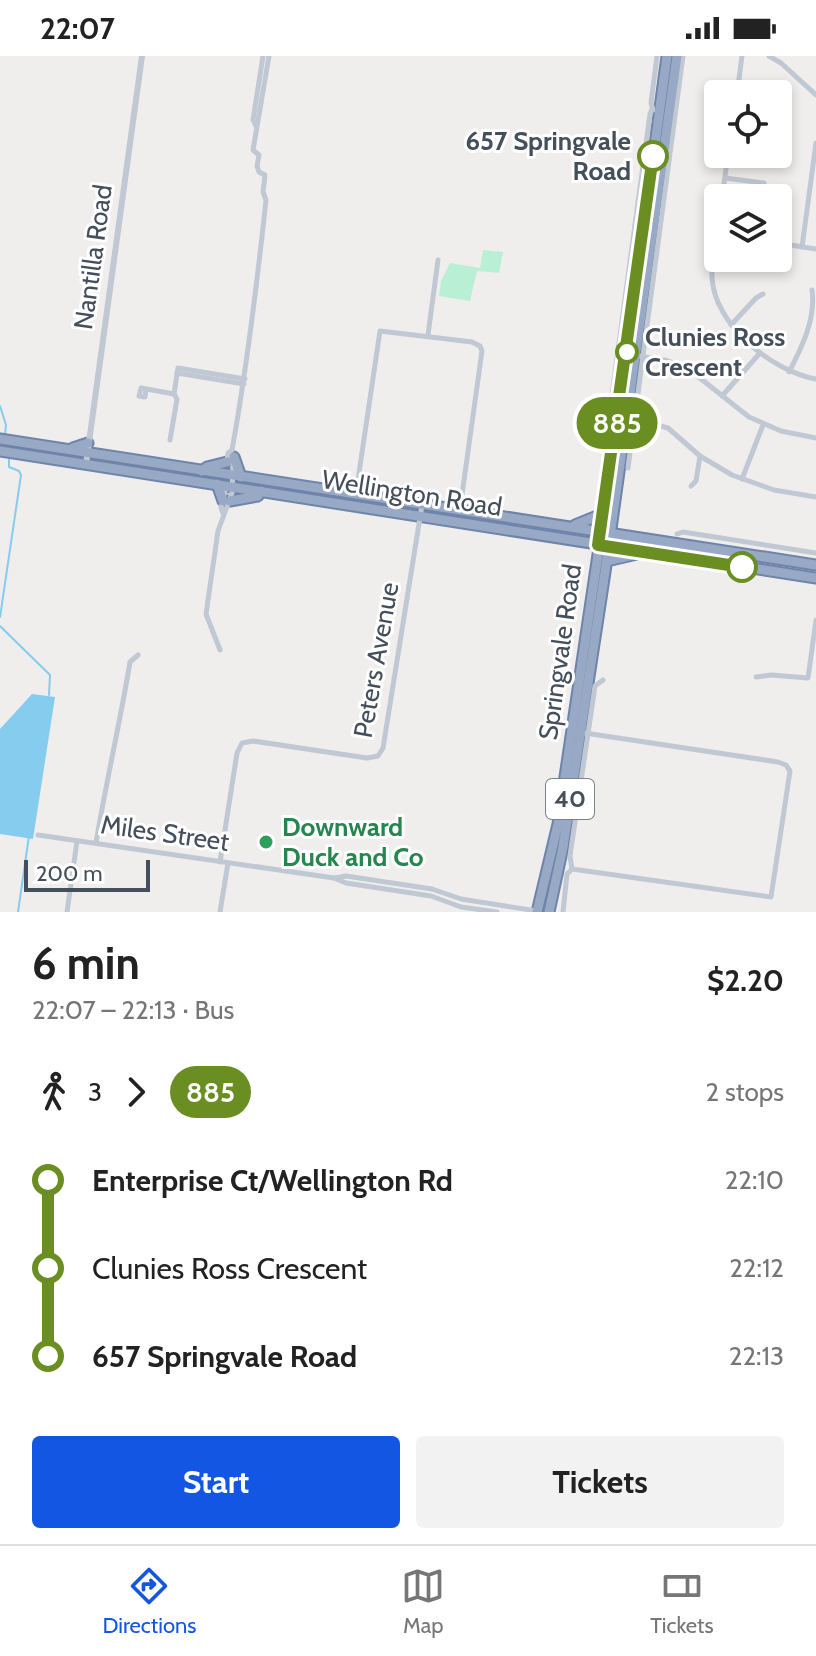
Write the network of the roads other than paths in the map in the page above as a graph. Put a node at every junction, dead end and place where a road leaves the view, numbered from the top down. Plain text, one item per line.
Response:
1 (142, 56) edge
2 (263, 56) edge
3 (269, 56) edge
4 (657, 56) edge
5 (667, 56) edge
6 (677, 56) edge
7 (683, 56) edge
8 (742, 56) edge
9 (769, 56) edge
10 (262, 80) junction
11 (739, 80) edge
12 (816, 95) edge
13 (669, 97) junction
14 (656, 113) junction
15 (657, 133) junction
16 (647, 138) junction
17 (816, 143) edge
18 (726, 168) edge
19 (725, 178) junction
20 (764, 183) dead end
21 (724, 184) edge
22 (647, 204) junction
23 (654, 242) junction
24 (792, 245) edge
25 (802, 247) junction
26 (816, 249) edge
27 (438, 260) dead end
28 (713, 272) edge
29 (812, 290) dead end
30 (763, 294) dead end
31 (731, 325) junction
32 (428, 335) junction
33 (760, 353) junction
34 (634, 356) junction
35 (789, 372) junction
36 (816, 379) edge
37 (245, 381) junction
38 (146, 389) dead end
39 (174, 394) junction
40 (722, 396) junction
41 (634, 419) junction
42 (763, 425) junction
43 (816, 438) edge
44 (0, 439) edge
45 (170, 440) dead end
46 (618, 444) junction
47 (89, 450) junction
48 (0, 451) edge
49 (231, 456) junction
50 (700, 456) junction
51 (625, 464) junction
52 (202, 471) junction
53 (233, 475) junction
54 (742, 479) junction
55 (225, 486) junction
56 (691, 486) dead end
57 (261, 491) junction
58 (356, 494) junction
59 (816, 497) edge
60 (227, 501) junction
61 (423, 504) junction
62 (460, 509) junction
63 (614, 511) junction
64 (602, 514) junction
65 (421, 515) junction
66 (572, 526) junction
67 (606, 531) junction
68 (624, 534) junction
69 (677, 534) dead end
70 (584, 543) junction
71 (604, 546) junction
72 (645, 552) junction
73 (816, 553) edge
74 (607, 561) junction
75 (816, 565) edge
76 (594, 569) junction
77 (816, 578) edge
78 (816, 620) edge
79 (220, 650) dead end
80 (138, 655) dead end
81 (756, 677) dead end
82 (603, 680) dead end
83 (580, 733) junction
84 (795, 759) dead end
85 (788, 766) junction
86 (38, 835) dead end
87 (77, 841) junction
88 (96, 843) junction
89 (220, 862) junction
90 (228, 863) junction
91 (572, 869) junction
92 (432, 892) junction
93 (505, 909) edge
94 (562, 910) edge
95 (537, 911) edge
96 (67, 912) edge
97 (220, 912) edge
98 (497, 912) edge
99 (549, 912) edge

1 - 47 street, Nantilla Road
2 - 10 street
3 - 10 street
4 - 14 street, Springvale Road
5 - 13 highway, Springvale Road / 40
6 - 13 highway, Springvale Road / 40
7 - 13 street
8 - 11 street
9 - 12 street
10 - 37 street
13 - 14 highway, Springvale Road / 40
13 - 22 highway, Springvale Road / 40
13 - 23 street
14 - 15 highway, Springvale Road / 40
14 - 16 street, Springvale Road
15 - 16 street
15 - 22 highway, Springvale Road / 40
16 - 22 street, Springvale Road
17 - 25 street
18 - 19 street
19 - 20 street
19 - 21 street
22 - 23 highway, Springvale Road / 40
22 - 34 highway, Springvale Road / 40
22 - 46 street
23 - 34 highway, Springvale Road / 40
24 - 25 street
25 - 26 street
27 - 32 street
28 - 31 street
29 - 35 street
30 - 31 street
31 - 33 street
32 - 58 street
32 - 62 street
33 - 35 street
33 - 40 street
34 - 40 street
34 - 41 street
34 - 46 highway, Springvale Road / 40
35 - 36 street
37 - 39 street
37 - 49 street
38 - 39 street
39 - 45 street
40 - 42 street
41 - 50 street
41 - 51 street
42 - 43 street
42 - 54 street
44 - 47 highway
46 - 51 highway, Springvale Road / 40
46 - 64 highway, Springvale Road / 40
47 - 48 highway, Wellington Road
47 - 52 highway, Wellington Road
47 - 55 highway, Wellington Road
49 - 52 highway
49 - 53 highway
49 - 53 street
50 - 54 street
50 - 56 street
51 - 63 highway, Springvale Road / 40
52 - 53 highway, Wellington Road
53 - 55 street
53 - 58 highway, Wellington Road
54 - 59 street
55 - 57 highway, Wellington Road
55 - 60 highway
55 - 60 street
57 - 60 highway
57 - 65 highway, Wellington Road
58 - 61 highway, Wellington Road
60 - 79 street
61 - 62 highway, Wellington Road
61 - 65 street, Peters Avenue
62 - 66 highway, Wellington Road
63 - 67 highway, Springvale Road / 40
63 - 68 highway
64 - 66 highway
64 - 67 highway, Springvale Road / 40
65 - 70 highway, Wellington Road
65 - 89 street, Peters Avenue
66 - 67 highway, Wellington Road
67 - 68 highway, Wellington Road
67 - 71 highway, Springvale Road / 40
68 - 75 highway, Wellington Road
69 - 73 street
70 - 71 highway, Wellington Road
70 - 76 highway
71 - 72 highway, Wellington Road
71 - 74 highway, Springvale Road / 40
71 - 76 highway, Springvale Road / 40
72 - 74 highway
72 - 77 highway, Wellington Road
74 - 83 highway, Springvale Road / 40
76 - 83 highway, Springvale Road / 40
78 - 81 street
80 - 88 street
82 - 83 street, Springvale Road
83 - 85 street
83 - 91 street, Springvale Road
83 - 95 highway, Springvale Road / 40
83 - 99 highway, Springvale Road / 40
84 - 85 street
85 - 91 street
86 - 87 street, Miles Street
87 - 88 street, Miles Street
87 - 96 street
88 - 89 street, Miles Street
89 - 90 street, Miles Street
90 - 92 street, Miles Street
90 - 97 street
91 - 94 street, Springvale Road
92 - 93 street, Miles Street
92 - 98 street, Miles Street
93 - 95 street, Miles Street
95 - 99 highway

